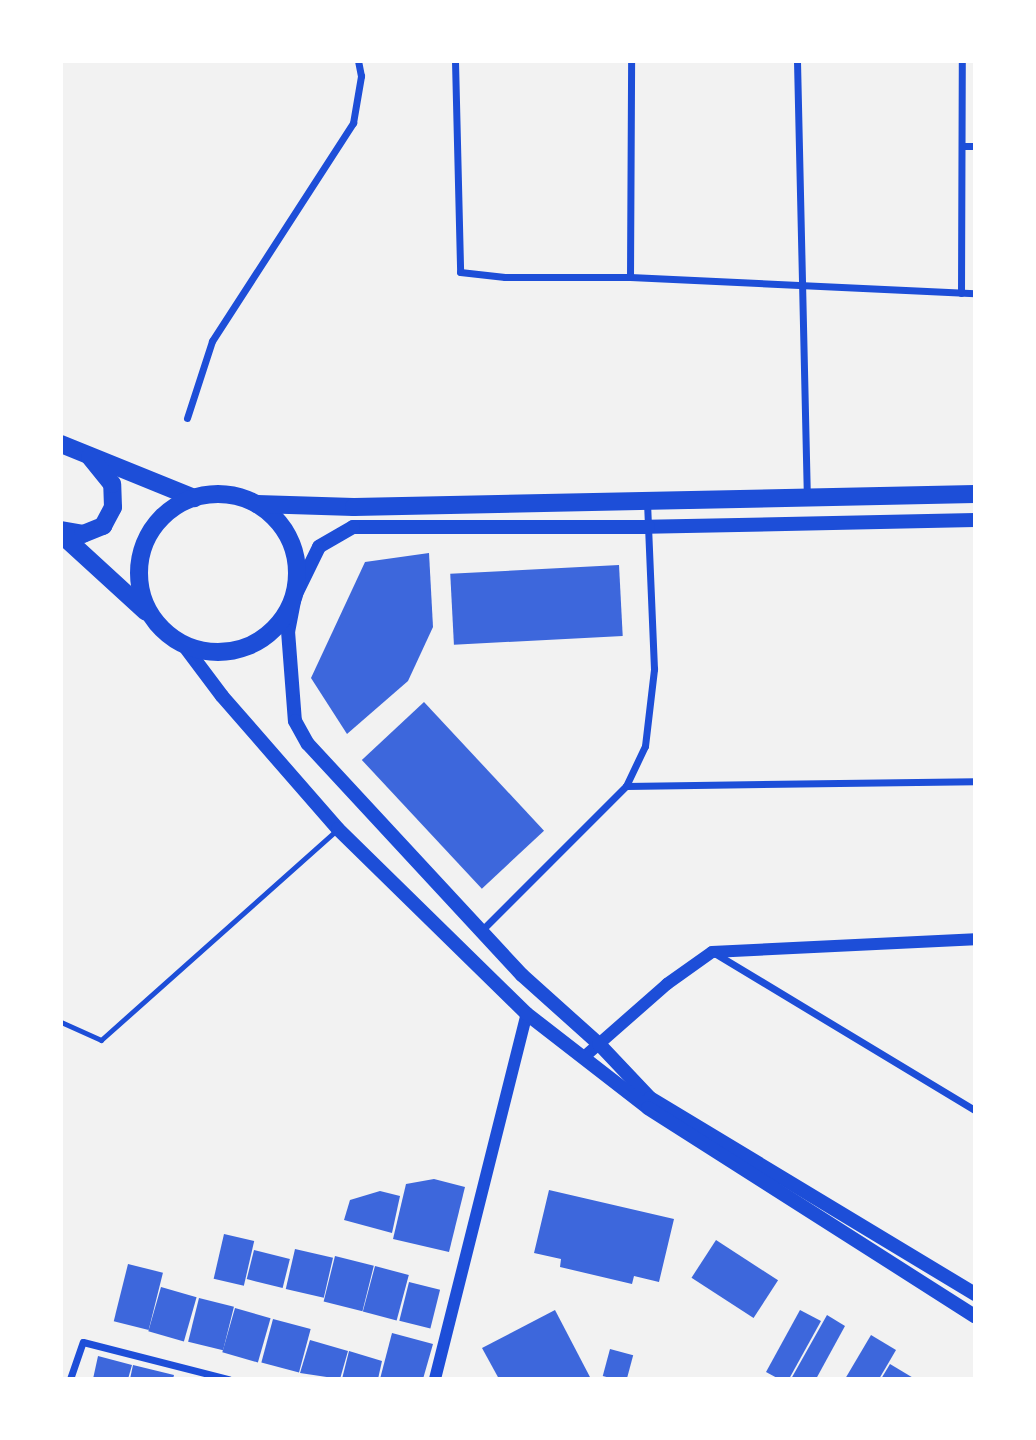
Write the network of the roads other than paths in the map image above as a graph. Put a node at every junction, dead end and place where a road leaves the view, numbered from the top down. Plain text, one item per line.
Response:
1 (358, 61) edge
2 (455, 61) edge
3 (631, 61) edge
4 (797, 61) edge
5 (962, 61) edge
6 (962, 146) junction
7 (975, 146) edge
8 (630, 277) junction
9 (800, 288) junction
10 (961, 293) junction
11 (975, 293) edge
12 (187, 418) dead end
13 (61, 444) edge
14 (84, 453) junction
15 (975, 494) edge
16 (807, 495) junction
17 (194, 498) junction
18 (647, 501) junction
19 (257, 504) junction
20 (975, 520) edge
21 (648, 527) junction
22 (61, 532) edge
23 (295, 596) junction
24 (153, 619) junction
25 (183, 644) junction
26 (975, 781) edge
27 (626, 786) junction
28 (338, 830) junction
29 (481, 932) junction
30 (975, 939) edge
31 (712, 952) junction
32 (522, 975) junction
33 (527, 1014) junction
34 (61, 1022) edge
35 (599, 1044) junction
36 (584, 1057) junction
37 (975, 1110) edge
38 (975, 1294) edge
39 (975, 1315) edge
40 (70, 1379) edge
41 (228, 1379) edge
42 (435, 1379) edge

1 - 12 street
2 - 8 street
3 - 8 street
4 - 9 street
5 - 6 street
6 - 7 street
6 - 10 street
8 - 9 street
9 - 10 street
9 - 16 street
10 - 11 street
13 - 14 main road
14 - 17 main road
14 - 22 main road
15 - 16 main road
16 - 18 main road
17 - 19 main road
17 - 24 main road
18 - 19 main road
18 - 21 street
19 - 23 main road
20 - 21 main road
21 - 23 main road
21 - 27 street
22 - 24 main road
23 - 25 main road
23 - 29 main road
24 - 25 main road
25 - 28 main road
26 - 27 street
27 - 29 street
28 - 33 main road
28 - 34 lane
29 - 32 main road
30 - 31 street
31 - 35 street
31 - 37 street
32 - 33 main road
32 - 35 main road
33 - 36 main road
33 - 42 street
35 - 36 street
35 - 38 main road
36 - 39 main road
40 - 41 street

